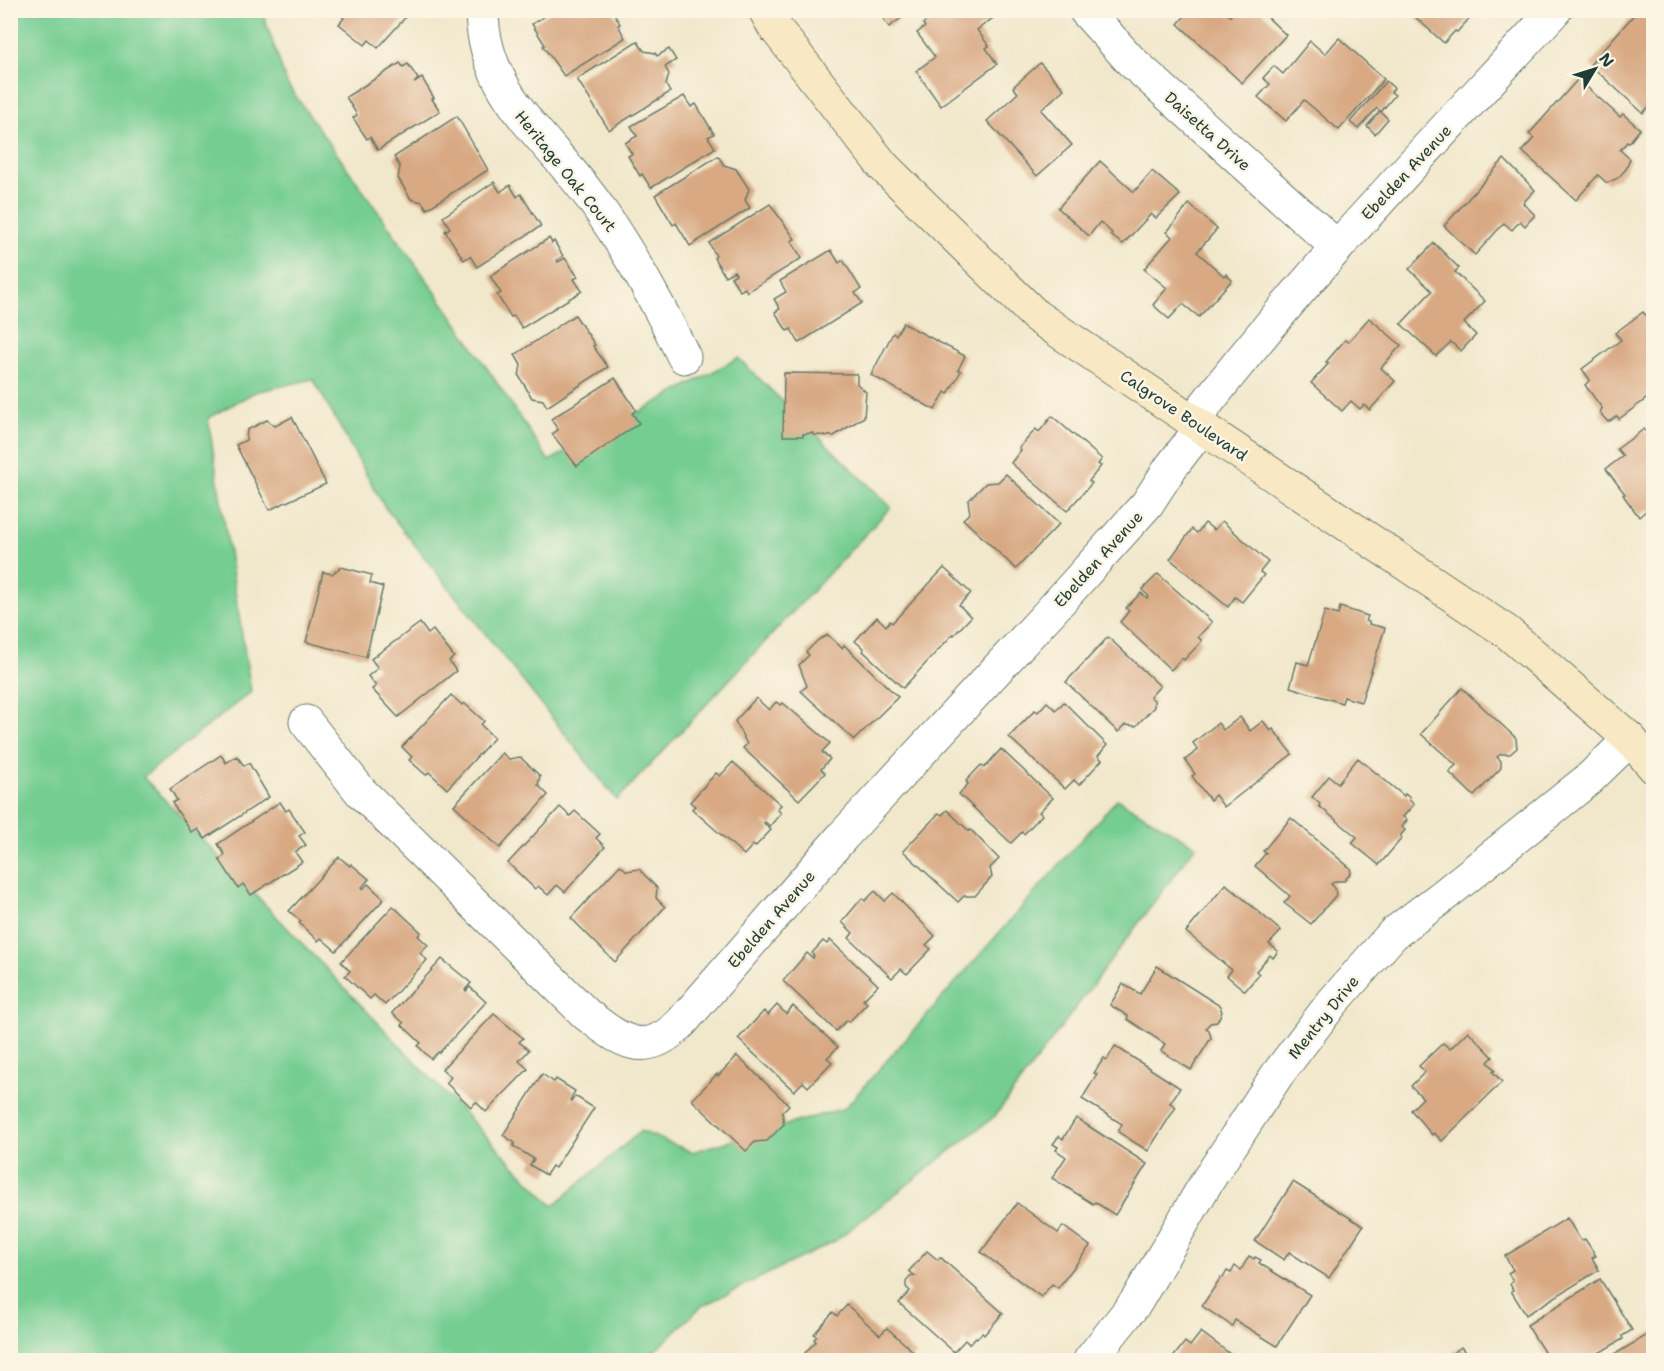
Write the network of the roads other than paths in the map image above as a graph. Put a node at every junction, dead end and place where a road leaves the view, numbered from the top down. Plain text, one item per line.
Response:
1 (482, 10) edge
2 (765, 10) edge
3 (1085, 10) edge
4 (1555, 10) edge
5 (1337, 247) junction
6 (684, 357) dead end
7 (1197, 424) junction
8 (306, 722) dead end
9 (1630, 739) junction
10 (1653, 767) edge
11 (1090, 1360) edge

1 - 6 street, Heritage Oak Court
2 - 7 street, Calgrove Boulevard
3 - 5 street, Daisetta Drive
4 - 5 street, Ebelden Avenue
5 - 7 street, Ebelden Avenue
7 - 8 street, Ebelden Avenue
7 - 9 street, Calgrove Boulevard
9 - 10 street, Calgrove Boulevard
9 - 11 street, Mentry Drive

